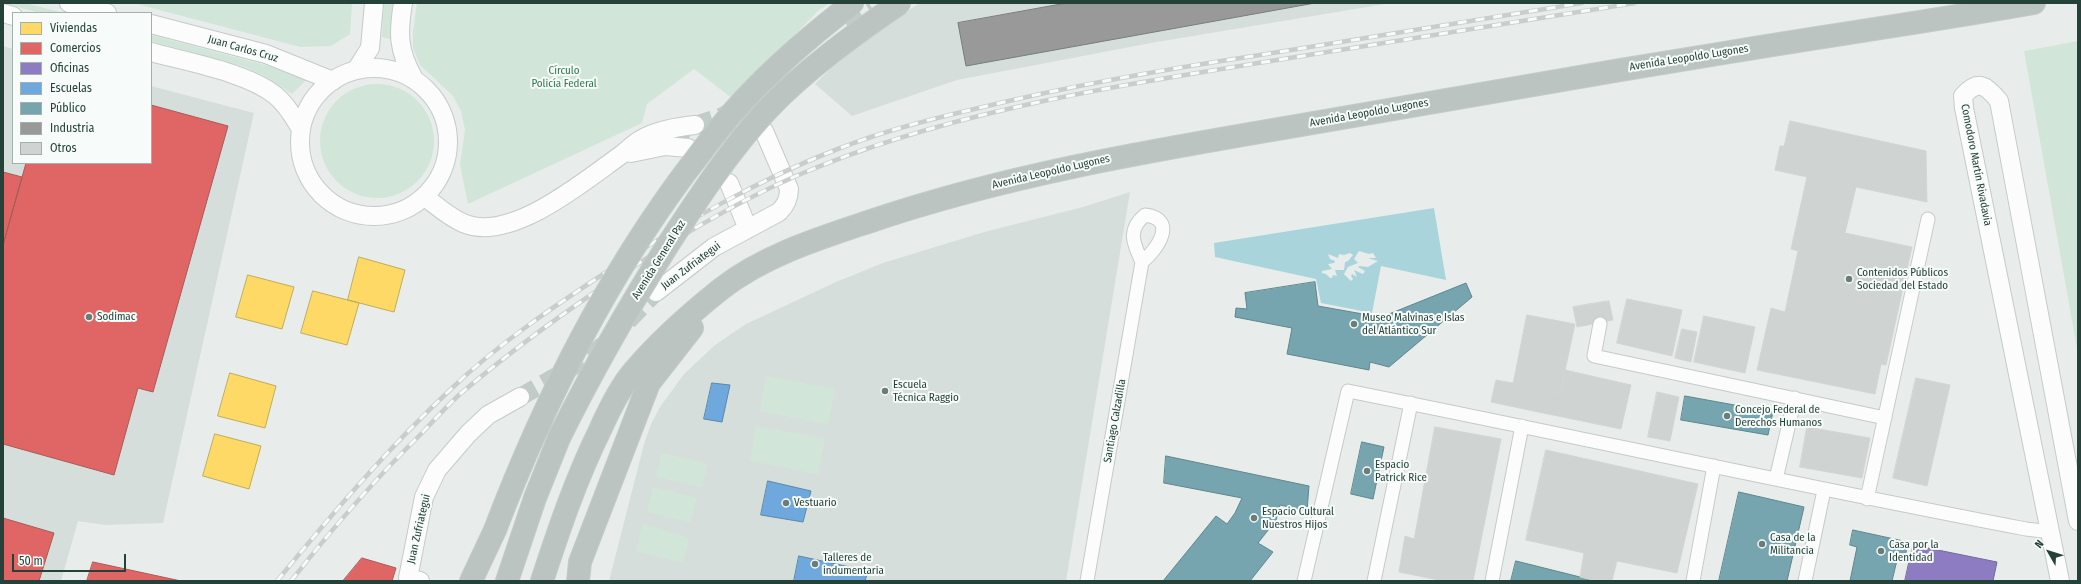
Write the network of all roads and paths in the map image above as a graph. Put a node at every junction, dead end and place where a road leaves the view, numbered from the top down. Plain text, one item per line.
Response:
1 (69, 3) edge
2 (374, 3) edge
3 (403, 3) edge
4 (853, 3) tunnel mouth
5 (900, 3) edge
6 (2034, 3) edge
7 (103, 12) edge
8 (152, 24) edge
9 (152, 52) edge
10 (356, 70) junction
11 (413, 77) junction
12 (333, 81) junction
13 (695, 125) dead end
14 (299, 126) junction
15 (764, 131) dead end
16 (688, 148) dead end
17 (620, 156) junction
18 (729, 183) tunnel mouth
19 (425, 197) junction
20 (1928, 219) dead end
21 (748, 229) junction
22 (1142, 262) dead end
23 (723, 288) junction
24 (656, 292) tunnel mouth
25 (1600, 324) dead end
26 (520, 397) tunnel mouth
27 (1795, 398) junction
28 (1411, 403) junction
29 (1885, 418) junction
30 (1522, 426) junction
31 (1714, 466) junction
32 (1776, 479) junction
33 (2071, 482) junction
34 (2042, 489) junction
35 (1824, 490) junction
36 (1867, 499) junction
37 (2078, 521) edge
38 (495, 530) junction
39 (2051, 532) junction
40 (580, 567) edge
41 (412, 580) edge
42 (471, 581) edge
43 (482, 581) edge
44 (508, 581) edge
45 (542, 581) edge
46 (1087, 581) edge
47 (1306, 581) edge
48 (1374, 581) edge
49 (1492, 581) edge
50 (1693, 581) edge
51 (1805, 581) edge
52 (2060, 581) edge

1 - 7 street
2 - 10 street
3 - 11 street
4 - 38 highway, bridge
5 - 44 highway, Avenida General Paz, bridge
6 - 23 highway, Avenida Leopoldo Lugones
8 - 12 street, Juan Carlos Cruz
9 - 14 street
10 - 11 street
10 - 12 street
11 - 19 street
12 - 14 street
13 - 17 street
14 - 19 street
15 - 21 street, Juan Zufriategui
16 - 17 street
17 - 19 street
18 - 21 street
20 - 29 street
21 - 24 street, Juan Zufriategui
22 - 46 street, Santiago Calzadilla
23 - 40 highway
23 - 45 highway
25 - 27 street
26 - 41 street, Juan Zufriategui
27 - 29 street
27 - 32 street
28 - 30 street
28 - 47 street
28 - 48 street
29 - 36 street
30 - 31 street
30 - 49 street
31 - 32 street
31 - 50 street
32 - 35 street
33 - 34 street
33 - 34 street, Comodoro Martín Rivadavia
33 - 37 street, Comodoro Martín Rivadavia
34 - 39 street, Comodoro Martín Rivadavia
35 - 36 street
35 - 51 street
36 - 39 street
38 - 42 highway
38 - 43 highway
39 - 52 street, Comodoro Martín Rivadavia

